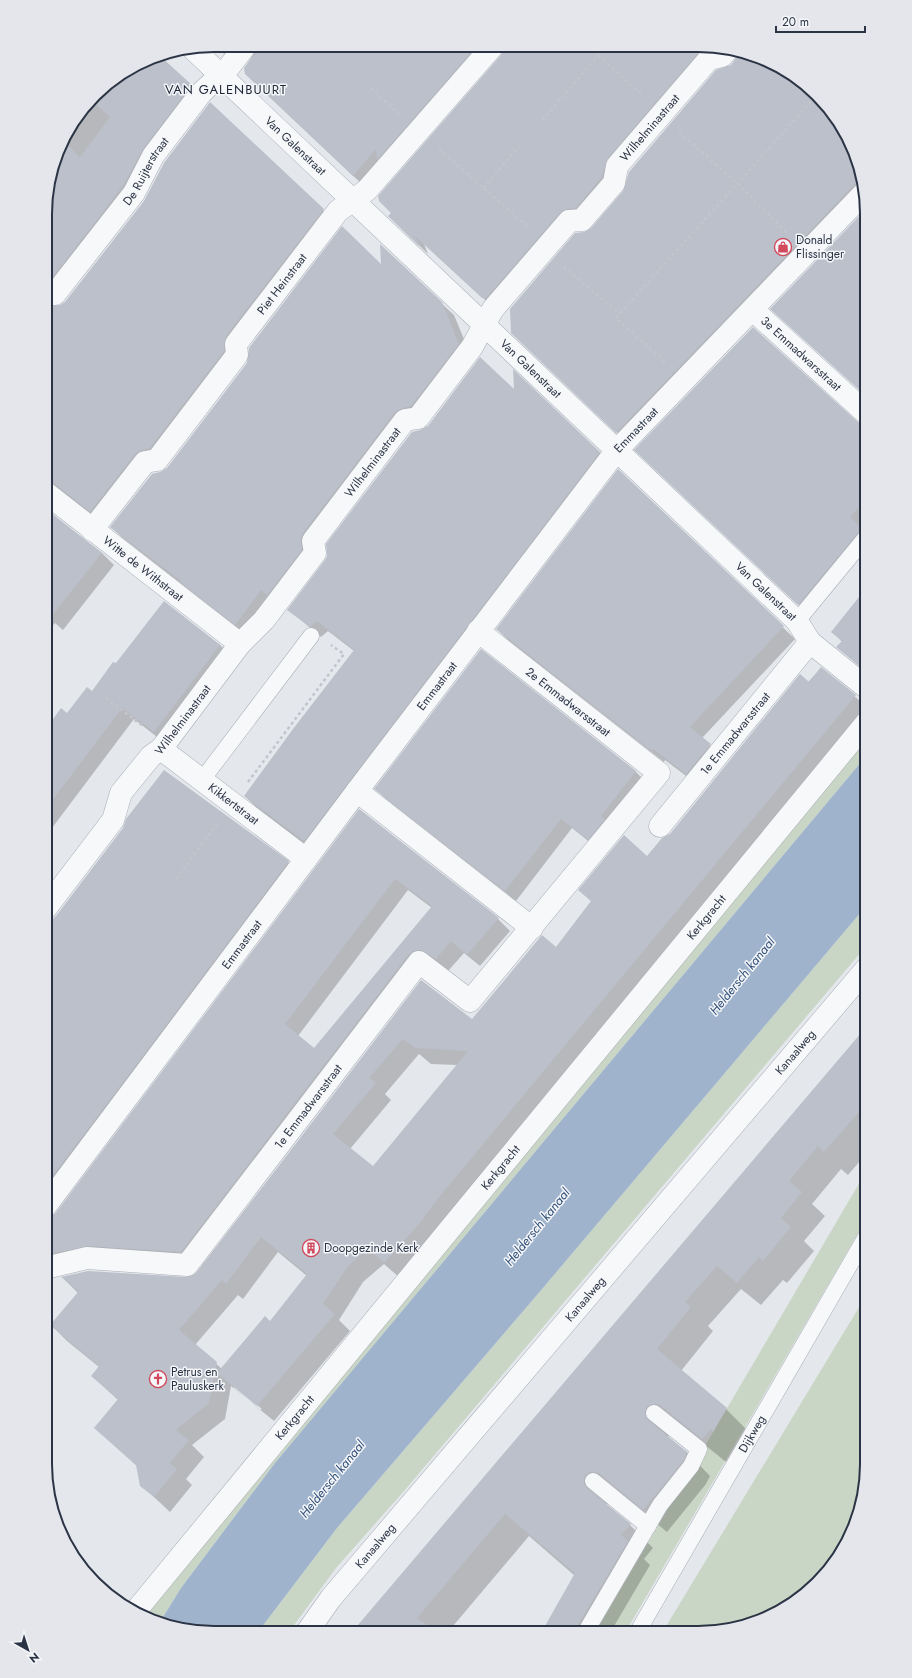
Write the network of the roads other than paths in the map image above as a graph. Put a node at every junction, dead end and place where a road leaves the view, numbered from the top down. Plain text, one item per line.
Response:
1 (241, 52) edge
2 (488, 52) edge
3 (196, 53) edge
4 (724, 54) edge
5 (220, 74) junction
6 (860, 199) edge
7 (352, 200) junction
8 (52, 294) edge
9 (753, 310) junction
10 (484, 324) junction
11 (860, 408) edge
12 (617, 450) junction
13 (52, 498) edge
14 (92, 530) junction
15 (860, 544) edge
16 (797, 621) junction
17 (478, 630) junction
18 (319, 639) road end
19 (810, 642) junction
20 (240, 644) junction
21 (860, 682) edge
22 (860, 730) edge
23 (163, 746) junction
24 (659, 773) joint
25 (202, 780) junction
26 (357, 791) junction
27 (660, 826) dead end
28 (306, 859) junction
29 (52, 900) edge
30 (532, 928) junction
31 (860, 976) edge
32 (52, 1198) edge
33 (860, 1247) edge
34 (52, 1266) edge
35 (654, 1412) dead end
36 (593, 1481) dead end
37 (648, 1526) junction
38 (138, 1607) edge
39 (311, 1626) edge
40 (589, 1626) edge
41 (641, 1626) edge

1 - 5 street, De Ruijterstraat
2 - 7 street, Piet Heinstraat
3 - 5 street, Van Galenstraat
4 - 10 street, Wilhelminastraat
5 - 7 street, Van Galenstraat
5 - 8 street, De Ruijterstraat
6 - 9 street, Emmastraat
7 - 10 street, Van Galenstraat
7 - 14 street, Piet Heinstraat
9 - 11 street, 3e Emmadwarsstraat
9 - 12 street, Emmastraat
10 - 12 street, Van Galenstraat
10 - 20 street, Wilhelminastraat
12 - 16 street, Van Galenstraat
12 - 17 street, Emmastraat
13 - 14 street, Witte de Withstraat
14 - 20 street, Witte de Withstraat
15 - 16 lane
16 - 19 street, Van Galenstraat
17 - 24 street, 2e Emmadwarsstraat
17 - 26 street, Emmastraat
18 - 25 lane
19 - 21 street, Van Galenstraat
19 - 27 street, 1e Emmadwarsstraat
20 - 23 street, Wilhelminastraat
22 - 38 street, Kerkgracht
23 - 25 street, Kikkertstraat
23 - 29 street, Wilhelminastraat
24 - 30 street, 1e Emmadwarsstraat
25 - 28 street, Kikkertstraat
26 - 28 street, Emmastraat
26 - 30 street
28 - 32 street, Emmastraat
30 - 34 street, 1e Emmadwarsstraat
31 - 39 street, Kanaalweg
33 - 41 lane, Dijkweg
35 - 37 lane
36 - 37 lane
37 - 40 lane

